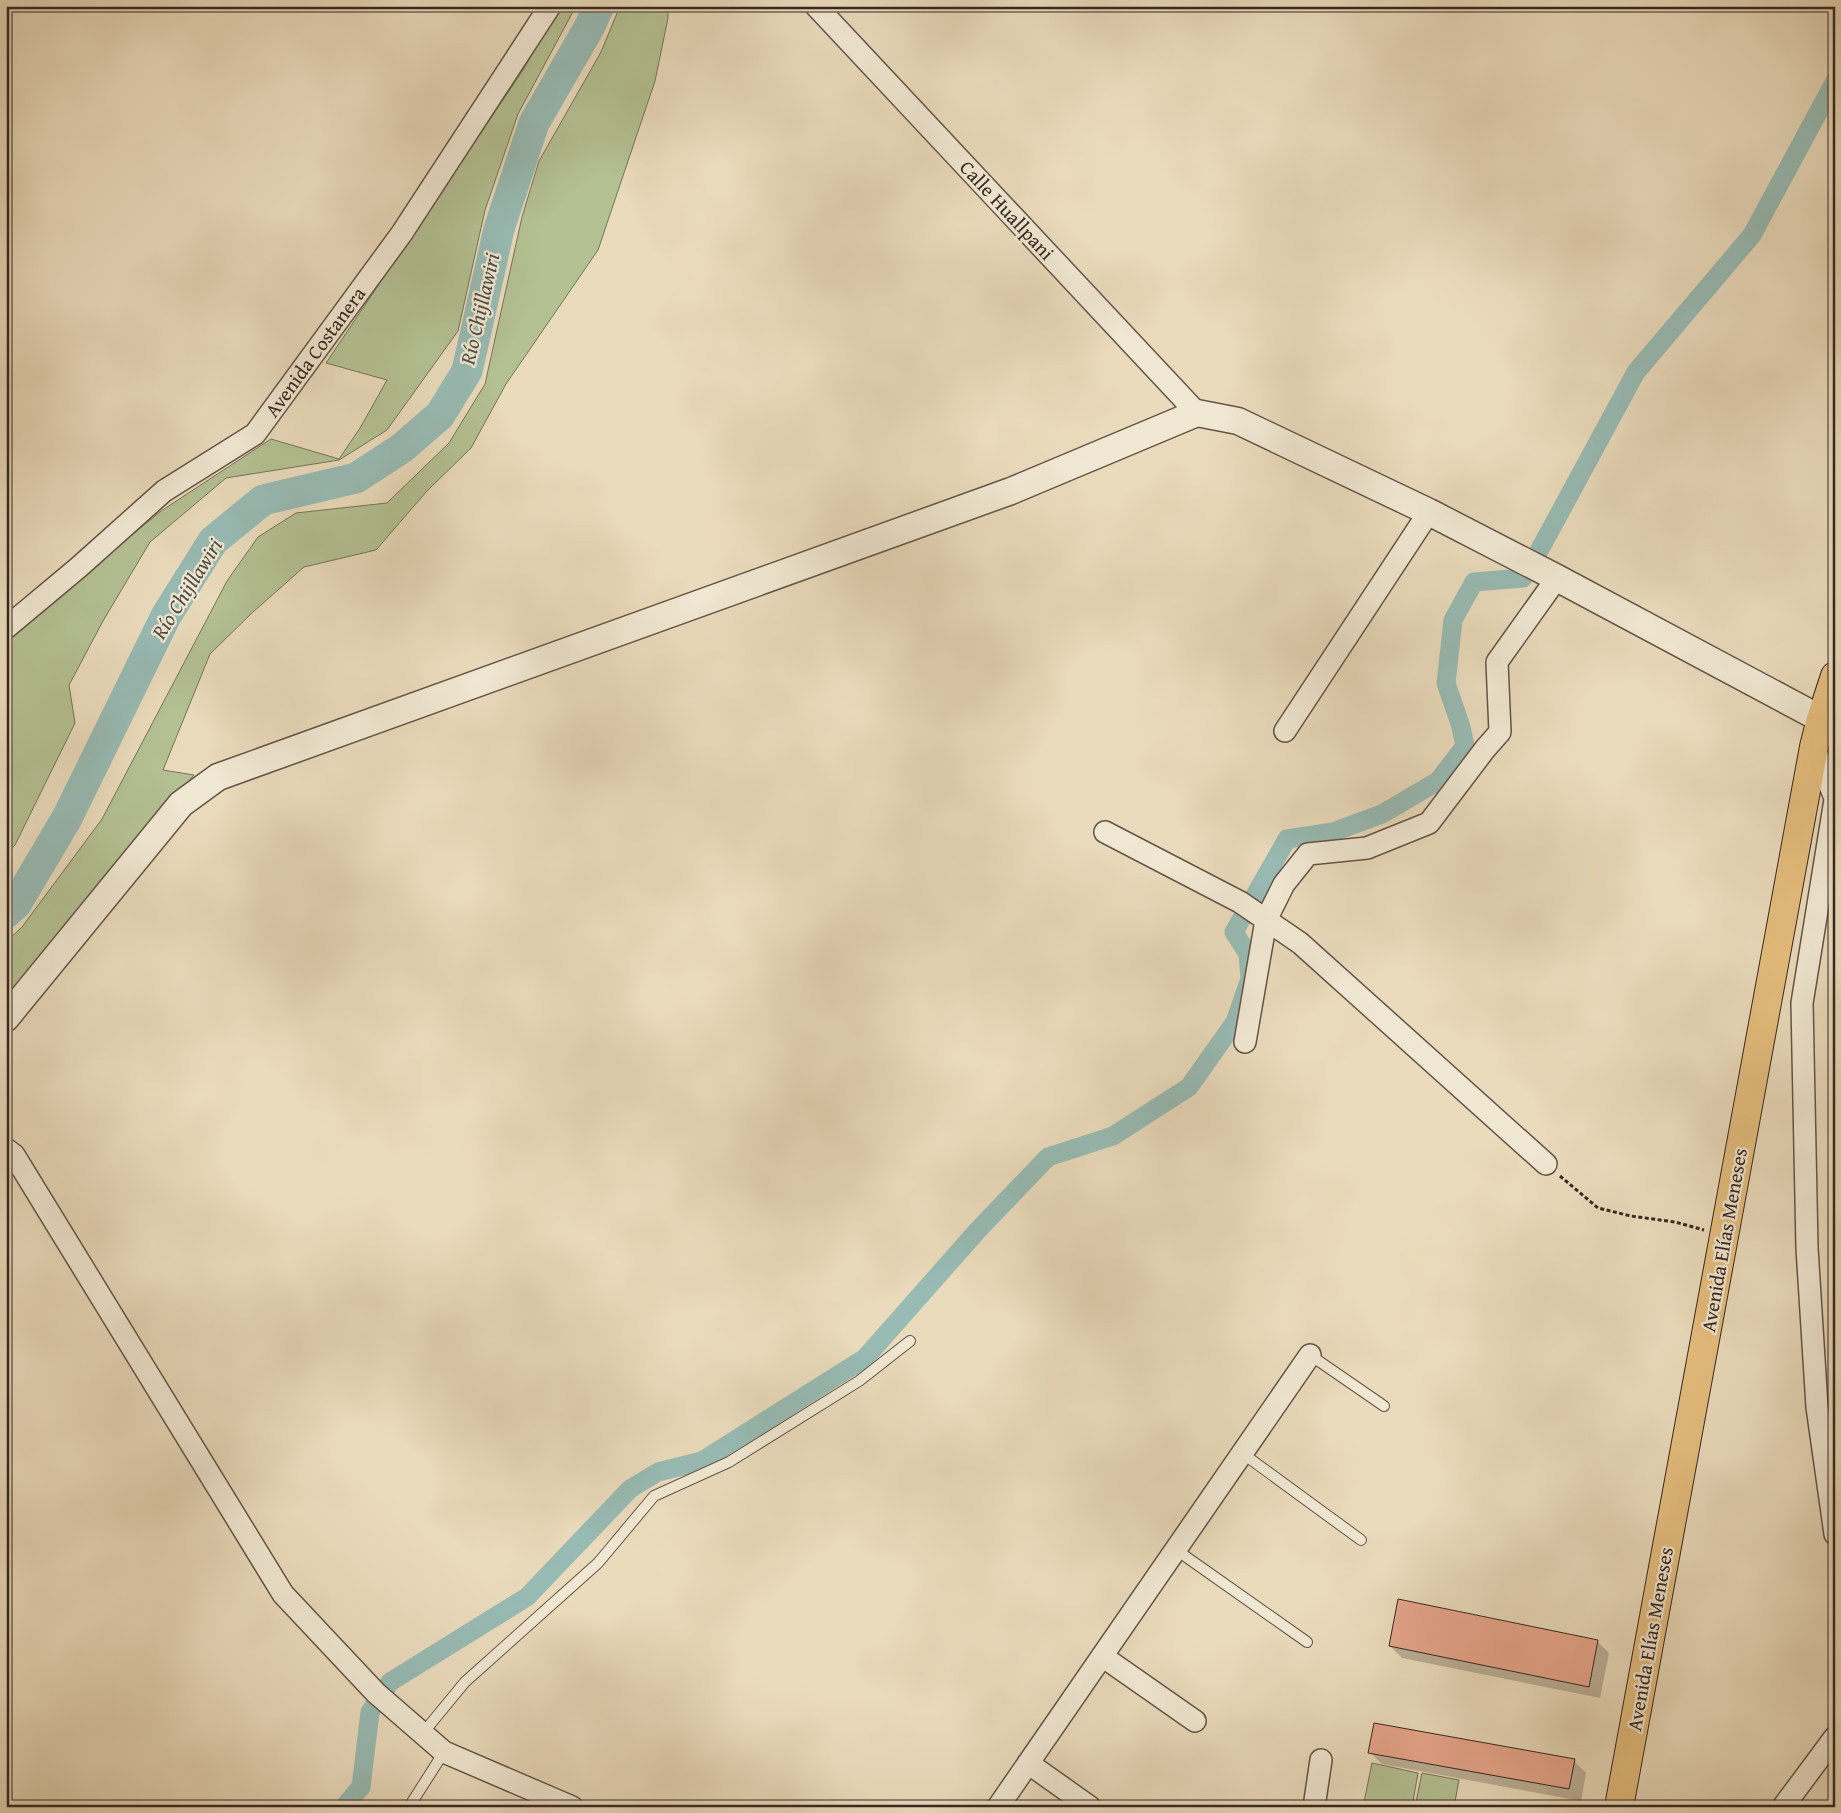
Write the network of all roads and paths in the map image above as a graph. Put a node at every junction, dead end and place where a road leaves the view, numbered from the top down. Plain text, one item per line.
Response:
1 (550, 6) edge
2 (816, 6) edge
3 (1197, 413) junction
4 (1429, 512) junction
5 (1557, 578) junction
6 (6, 628) edge
7 (1835, 676) edge
8 (1821, 719) junction
9 (1285, 731) dead end
10 (1825, 753) edge
11 (1835, 799) edge
12 (1105, 832) dead end
13 (1254, 911) junction
14 (6, 1018) edge
15 (1245, 1042) dead end
16 (6, 1149) edge
17 (1546, 1164) joint
18 (1725, 1235) junction
19 (910, 1341) dead end
20 (1310, 1355) joint
21 (1384, 1406) dead end
22 (1242, 1453) junction
23 (1835, 1534) edge
24 (1361, 1540) dead end
25 (1175, 1549) junction
26 (1307, 1642) dead end
27 (1102, 1656) junction
28 (1195, 1720) dead end
29 (416, 1728) junction
30 (1835, 1737) edge
31 (444, 1752) junction
32 (1321, 1760) dead end
33 (1028, 1763) junction
34 (409, 1807) edge
35 (572, 1807) edge
36 (998, 1807) edge
37 (1090, 1807) edge
38 (1314, 1807) edge
39 (1619, 1807) edge
40 (1783, 1807) edge

1 - 6 street, Avenida Costanera
2 - 3 street, Calle Huallpani
3 - 4 street
3 - 14 street
4 - 5 street
4 - 9 street
5 - 8 street
5 - 13 street
7 - 8 main road, Avenida Elías Meneses
8 - 10 main road, Avenida Elías Meneses
10 - 11 street
10 - 18 main road, Avenida Elías Meneses
11 - 23 street
12 - 13 street
13 - 15 street
13 - 17 street
16 - 29 street
17 - 18 path
18 - 39 main road, Avenida Elías Meneses
19 - 29 lane
20 - 21 lane
20 - 22 street
22 - 24 lane
22 - 25 street
25 - 26 lane
25 - 27 street
27 - 28 street
27 - 33 street
29 - 31 street
30 - 40 street
31 - 34 lane
31 - 35 street
32 - 38 street
33 - 36 street
33 - 37 street

